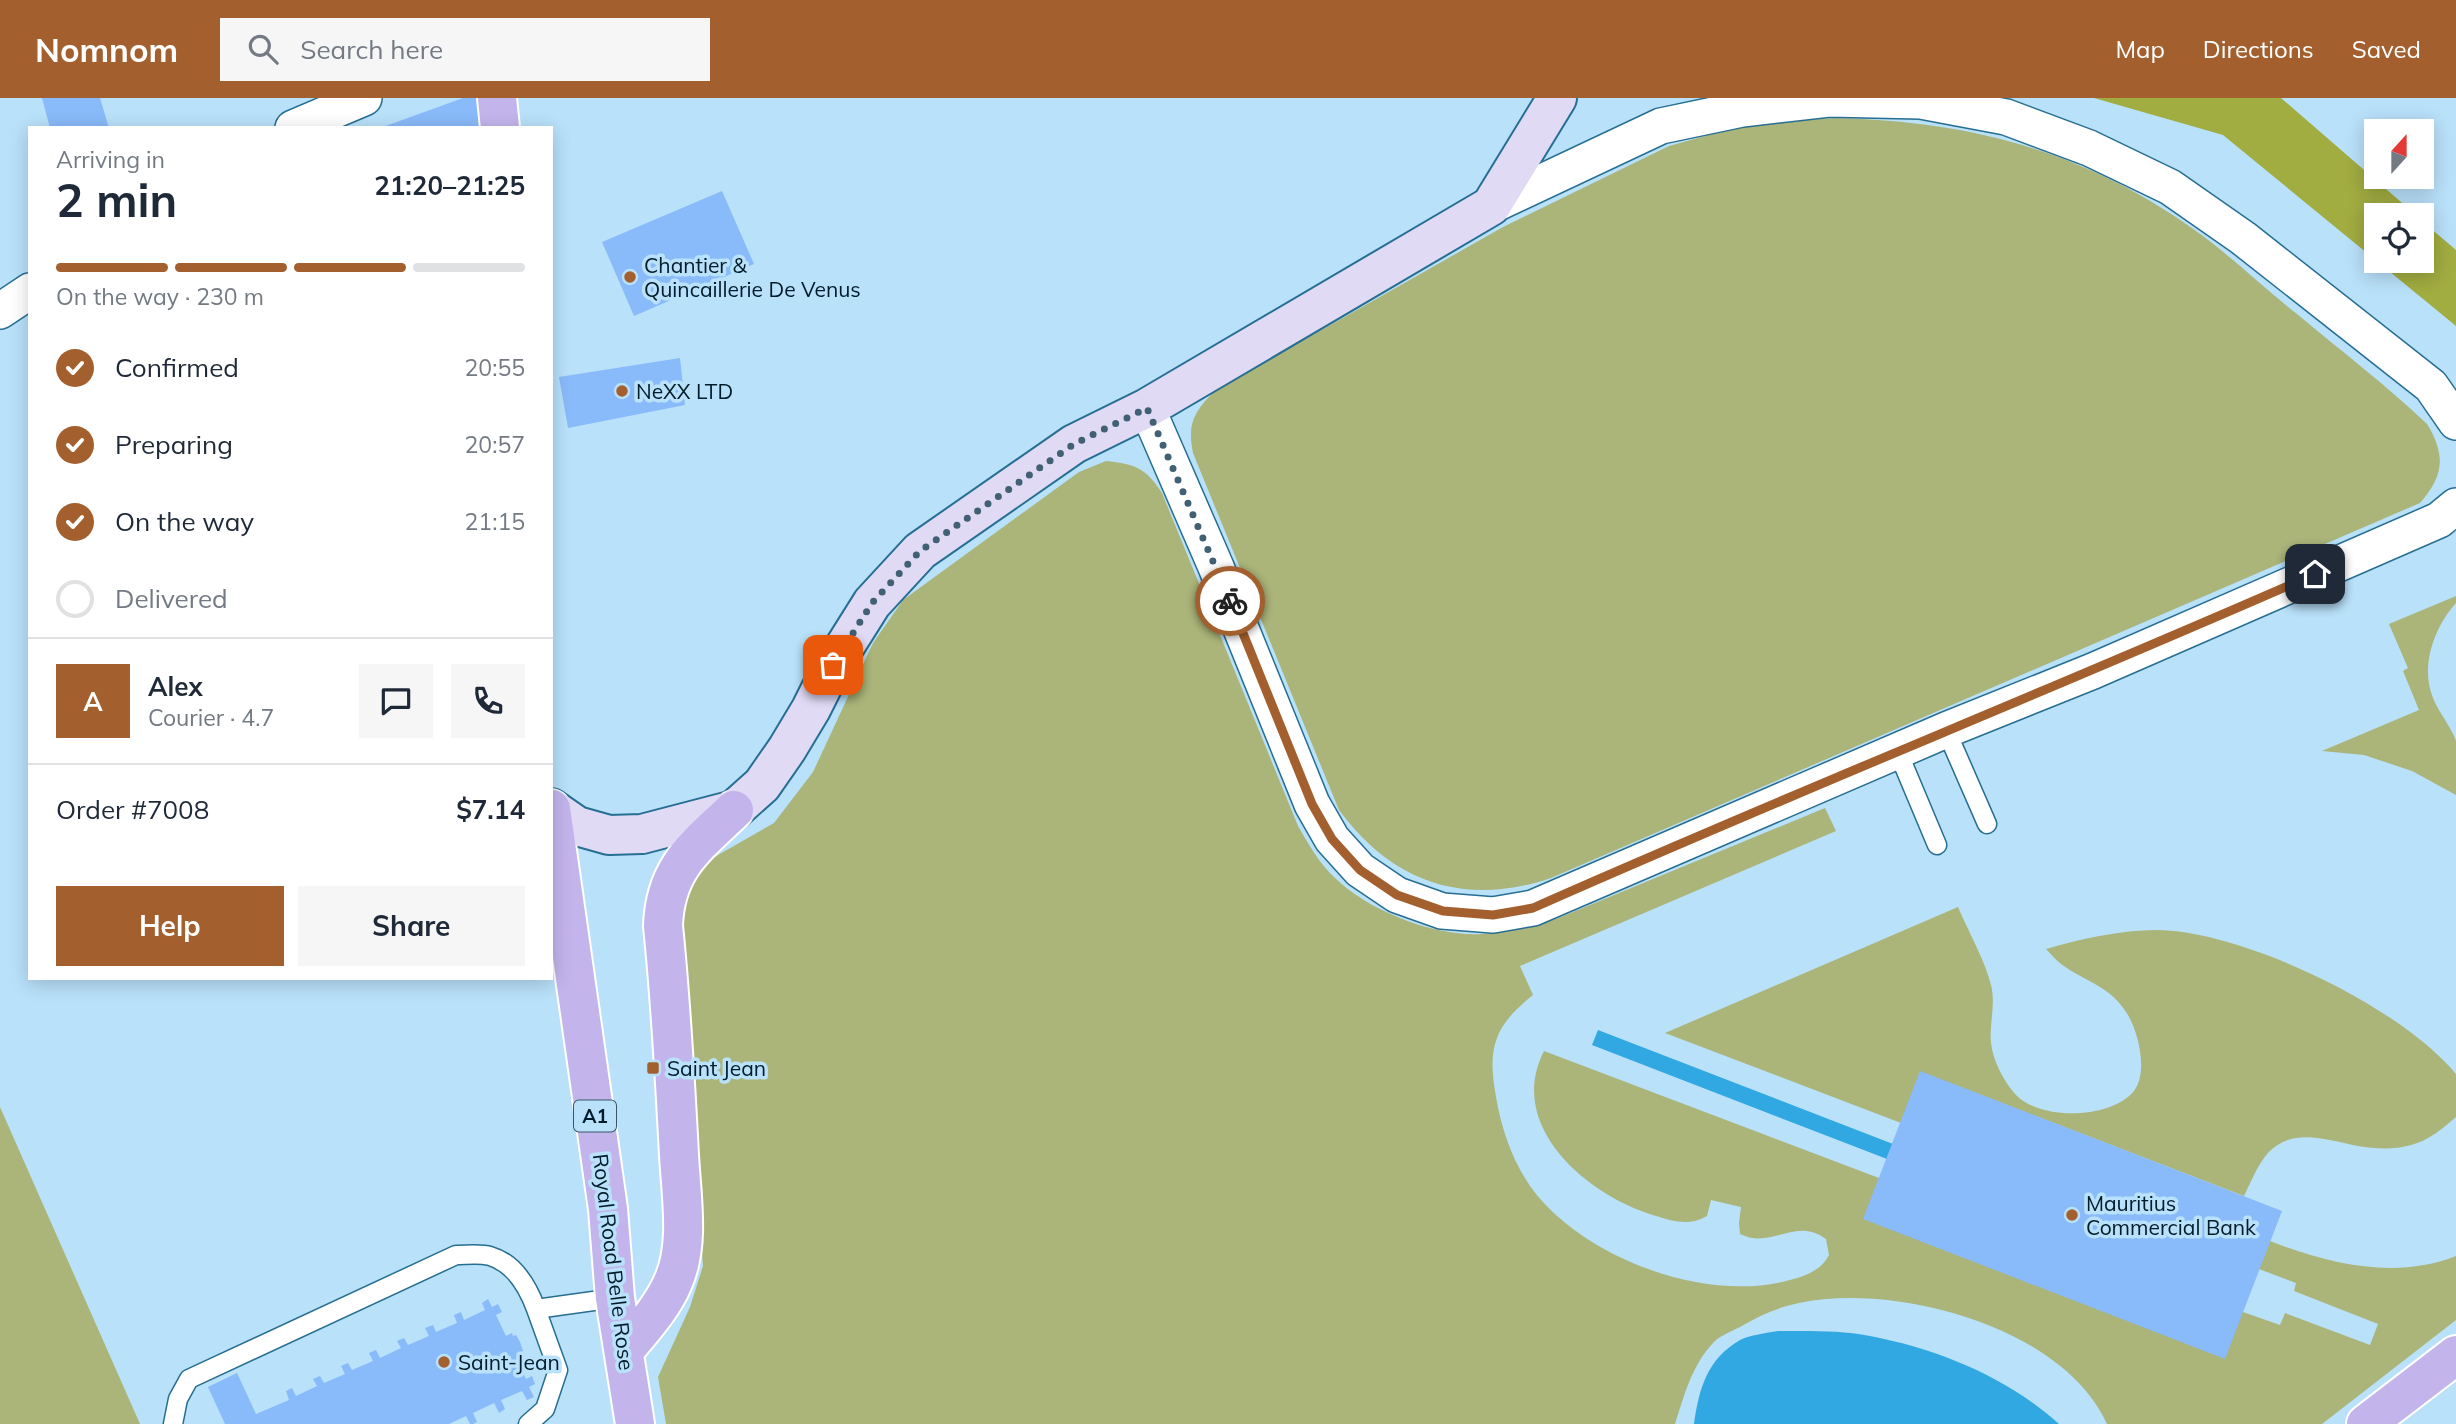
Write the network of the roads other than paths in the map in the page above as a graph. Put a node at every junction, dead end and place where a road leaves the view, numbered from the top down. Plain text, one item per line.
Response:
1 (364, 98) edge
2 (498, 98) edge
3 (1557, 98) edge
4 (298, 126) edge
5 (500, 126) edge
6 (1491, 206) junction
7 (28, 292) edge
8 (0, 311) edge
9 (1147, 408) junction
10 (2456, 422) edge
11 (2456, 506) edge
12 (1947, 730) junction
13 (1898, 752) junction
14 (553, 810) edge
15 (734, 810) junction
16 (553, 823) edge
17 (1987, 824) dead end
18 (1937, 845) dead end
19 (615, 1297) junction
20 (536, 1309) junction
21 (624, 1352) junction
22 (2456, 1355) edge
23 (173, 1424) edge
24 (528, 1424) edge
25 (635, 1424) edge
26 (2366, 1424) edge

1 - 4 street
2 - 5 main road
3 - 6 street
6 - 9 street
6 - 10 street
7 - 8 street
9 - 13 street
9 - 15 street
11 - 12 street
12 - 13 street
12 - 17 lane
13 - 18 lane
14 - 15 street
15 - 21 main road
16 - 19 main road, Royal Road Belle Rose / A1
19 - 20 lane
19 - 21 main road, Royal Road Belle Rose / A1
20 - 23 lane
20 - 24 lane
21 - 25 main road, Royal Road Belle Rose / A1
22 - 26 main road

